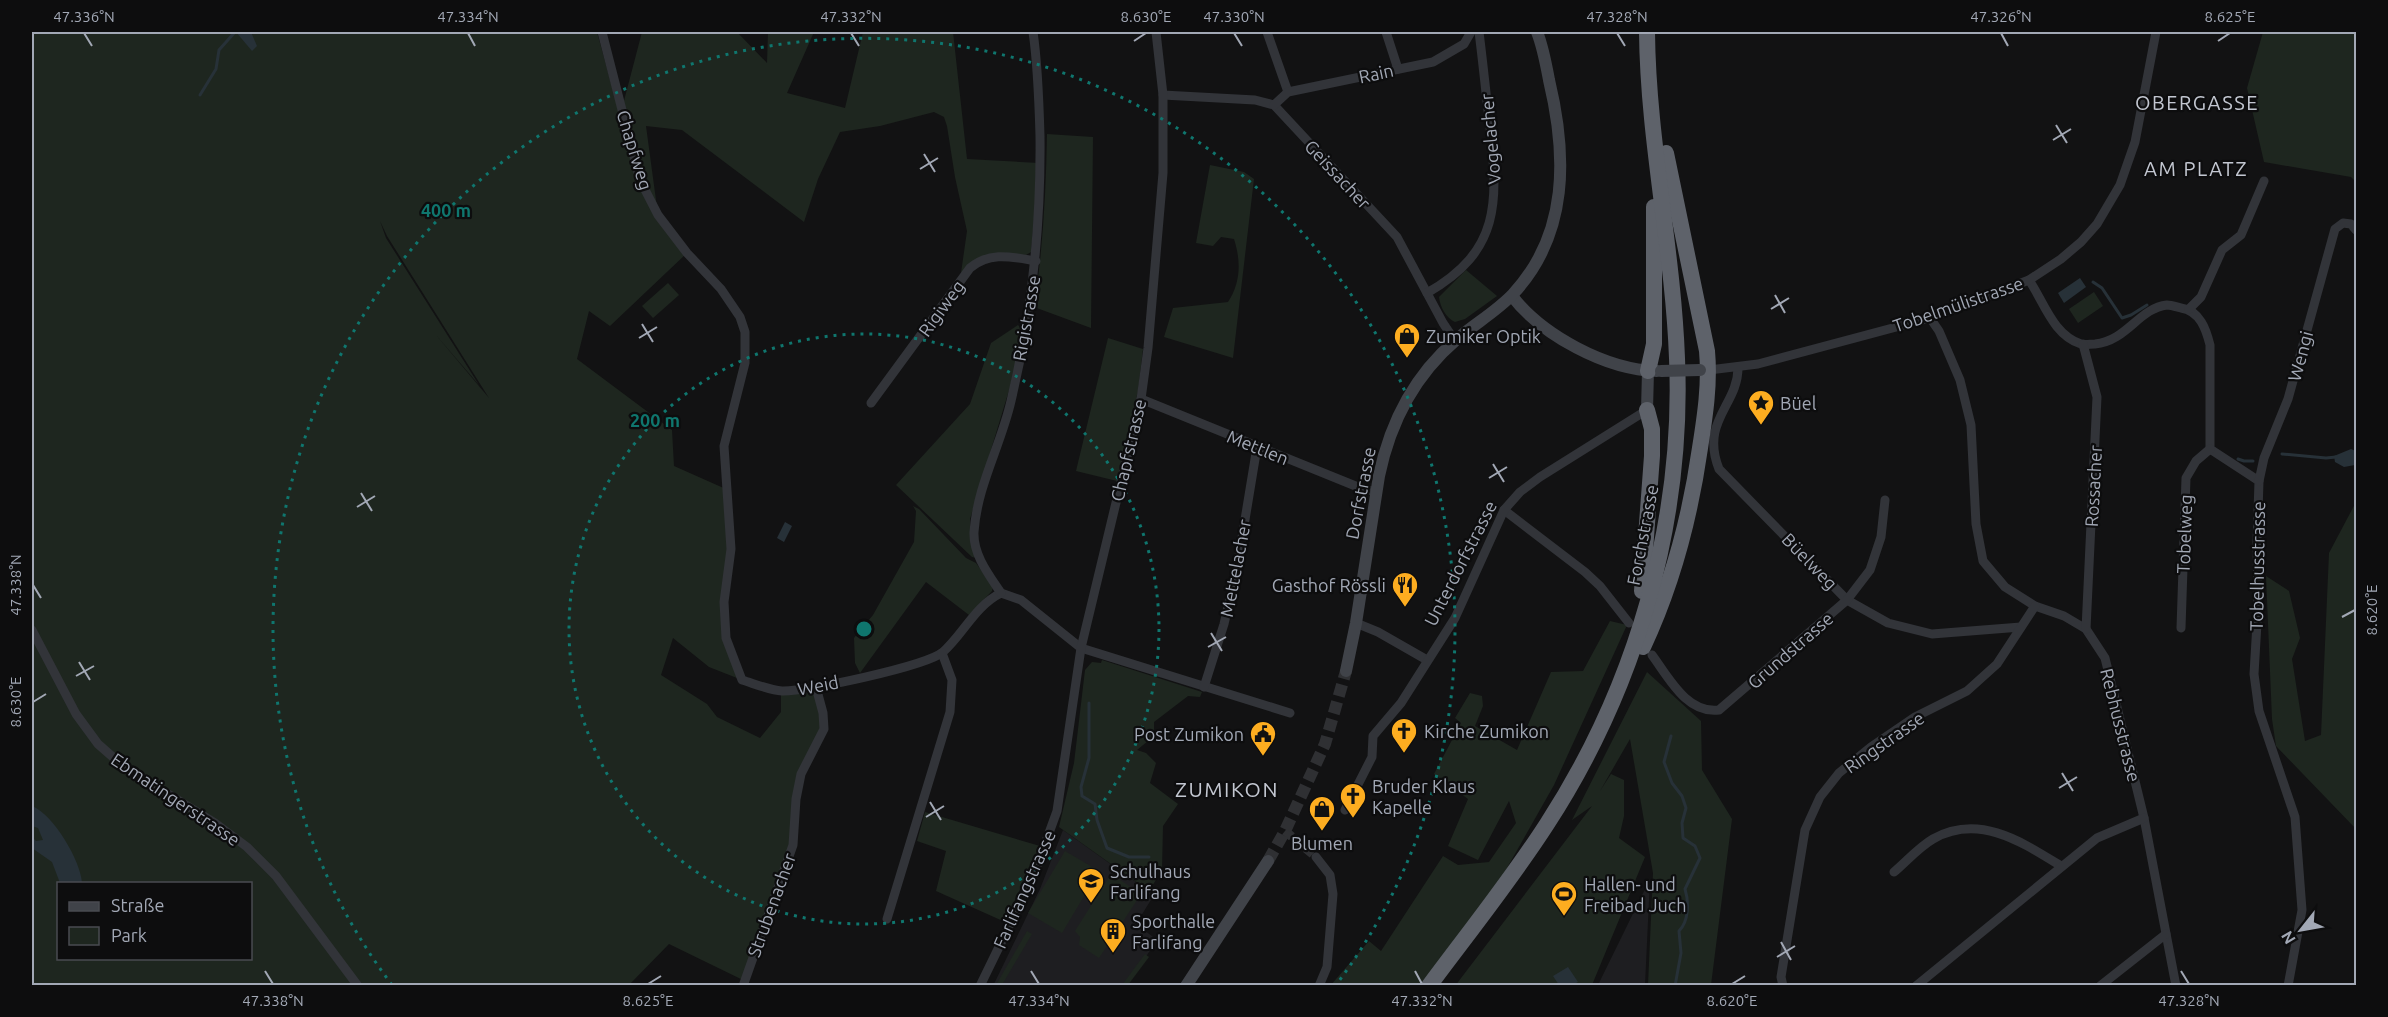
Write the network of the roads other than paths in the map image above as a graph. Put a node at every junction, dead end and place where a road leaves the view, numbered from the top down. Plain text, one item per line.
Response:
1 (602, 32) edge
2 (1033, 32) edge
3 (1156, 32) edge
4 (1267, 32) edge
5 (1386, 32) edge
6 (1471, 32) edge
7 (1479, 32) edge
8 (1537, 32) edge
9 (1647, 32) edge
10 (1654, 32) edge
11 (2156, 32) edge
12 (1398, 69) junction
13 (1288, 92) junction
14 (1163, 95) junction
15 (1274, 105) junction
16 (1659, 118) junction
17 (1655, 146) junction
18 (2264, 181) dead end
19 (2356, 230) edge
20 (1036, 261) junction
21 (2029, 280) junction
22 (1427, 293) junction
23 (1512, 296) junction
24 (2189, 309) junction
25 (1930, 318) junction
26 (1455, 341) junction
27 (2083, 345) junction
28 (747, 346) joint
29 (1738, 368) junction
30 (1705, 370) junction
31 (1654, 371) junction
32 (1141, 399) junction
33 (871, 403) dead end
34 (1647, 410) junction
35 (1257, 447) junction
36 (2210, 449) junction
37 (2259, 481) junction
38 (1377, 492) junction
39 (1885, 500) dead end
40 (1504, 510) junction
41 (1001, 593) junction
42 (1847, 600) junction
43 (2035, 606) junction
44 (1356, 623) junction
45 (1629, 623) dead end
46 (2021, 627) junction
47 (2086, 628) junction
48 (2181, 628) dead end
49 (32, 630) edge
50 (1081, 648) junction
51 (942, 653) junction
52 (1427, 660) junction
53 (1639, 661) junction
54 (1346, 671) tunnel mouth
55 (816, 687) junction
56 (1204, 687) junction
57 (1290, 713) dead end
58 (1345, 810) dead end
59 (2144, 818) junction
60 (1316, 856) tunnel mouth
61 (1268, 861) tunnel mouth
62 (2061, 866) junction
63 (1894, 872) dead end
64 (887, 919) dead end
65 (2166, 934) junction
66 (357, 986) edge
67 (743, 986) edge
68 (980, 986) edge
69 (1186, 986) edge
70 (1319, 986) edge
71 (1429, 986) edge
72 (1438, 986) edge
73 (1783, 986) edge
74 (1916, 986) edge
75 (2100, 986) edge
76 (2176, 986) edge
77 (2288, 986) edge

1 - 28 street, Chapfweg
2 - 20 street, Rigistrasse
3 - 14 street, Chapfstrasse
4 - 13 street
5 - 12 street
6 - 12 street, Rain
7 - 22 street, Vogelacher
8 - 23 street, Dorfstrasse
9 - 17 highway, Forchstrasse
10 - 16 highway, Forchstrasse
11 - 21 street, Tobelmülistrasse
12 - 13 street, Rain
13 - 15 street
14 - 15 street
14 - 32 street, Chapfstrasse
15 - 22 street, Geissacher
16 - 30 highway
16 - 53 highway, Forchstrasse
17 - 31 highway
17 - 53 highway, Forchstrasse
18 - 24 street
19 - 37 street, Wengi
20 - 33 street, Rigiweg
20 - 41 street, Rigistrasse
21 - 25 street, Tobelmülistrasse
21 - 27 street
22 - 26 street, Geissacher
23 - 26 street, Dorfstrasse
23 - 31 street
24 - 27 street
24 - 36 street
25 - 29 street, Tobelmülistrasse
25 - 43 street
26 - 38 street, Dorfstrasse
27 - 47 street, Rossacher
28 - 55 street, Weid
29 - 30 street, Tobelmülistrasse
29 - 42 street, Büelweg
30 - 31 street, bridge
30 - 53 highway
31 - 34 street
32 - 35 street, Mettlen
32 - 50 street, Chapfstrasse
34 - 40 street, Unterdorfstrasse
34 - 53 highway
35 - 38 street, Mettlen
35 - 56 street, Mettelacher
36 - 37 street, Tobelhusstrasse
36 - 48 street, Tobelweg
37 - 77 street, Tobelhusstrasse
38 - 44 street, Dorfstrasse
39 - 42 street, Grundstrasse
40 - 45 street
40 - 52 street, Unterdorfstrasse
41 - 50 street
41 - 51 street, Weid
42 - 46 street, Büelweg
42 - 53 street, Grundstrasse
43 - 46 street, Ringstrasse
43 - 47 street
44 - 52 street
44 - 54 street, Dorfstrasse
46 - 73 street, Ringstrasse
47 - 59 street, Rebhusstrasse
49 - 66 street, Ebmatingerstrasse
50 - 56 street
50 - 68 street, Farlifangstrasse
51 - 55 street, Weid
51 - 64 street
52 - 58 street, Unterdorfstrasse
53 - 71 highway, Forchstrasse
53 - 72 highway, Forchstrasse
55 - 67 street, Strubenacher
56 - 57 street
59 - 62 street
59 - 65 street, Rebhusstrasse
60 - 70 street
61 - 69 street
62 - 63 street
62 - 74 street
65 - 75 street
65 - 76 street, Rebhusstrasse

